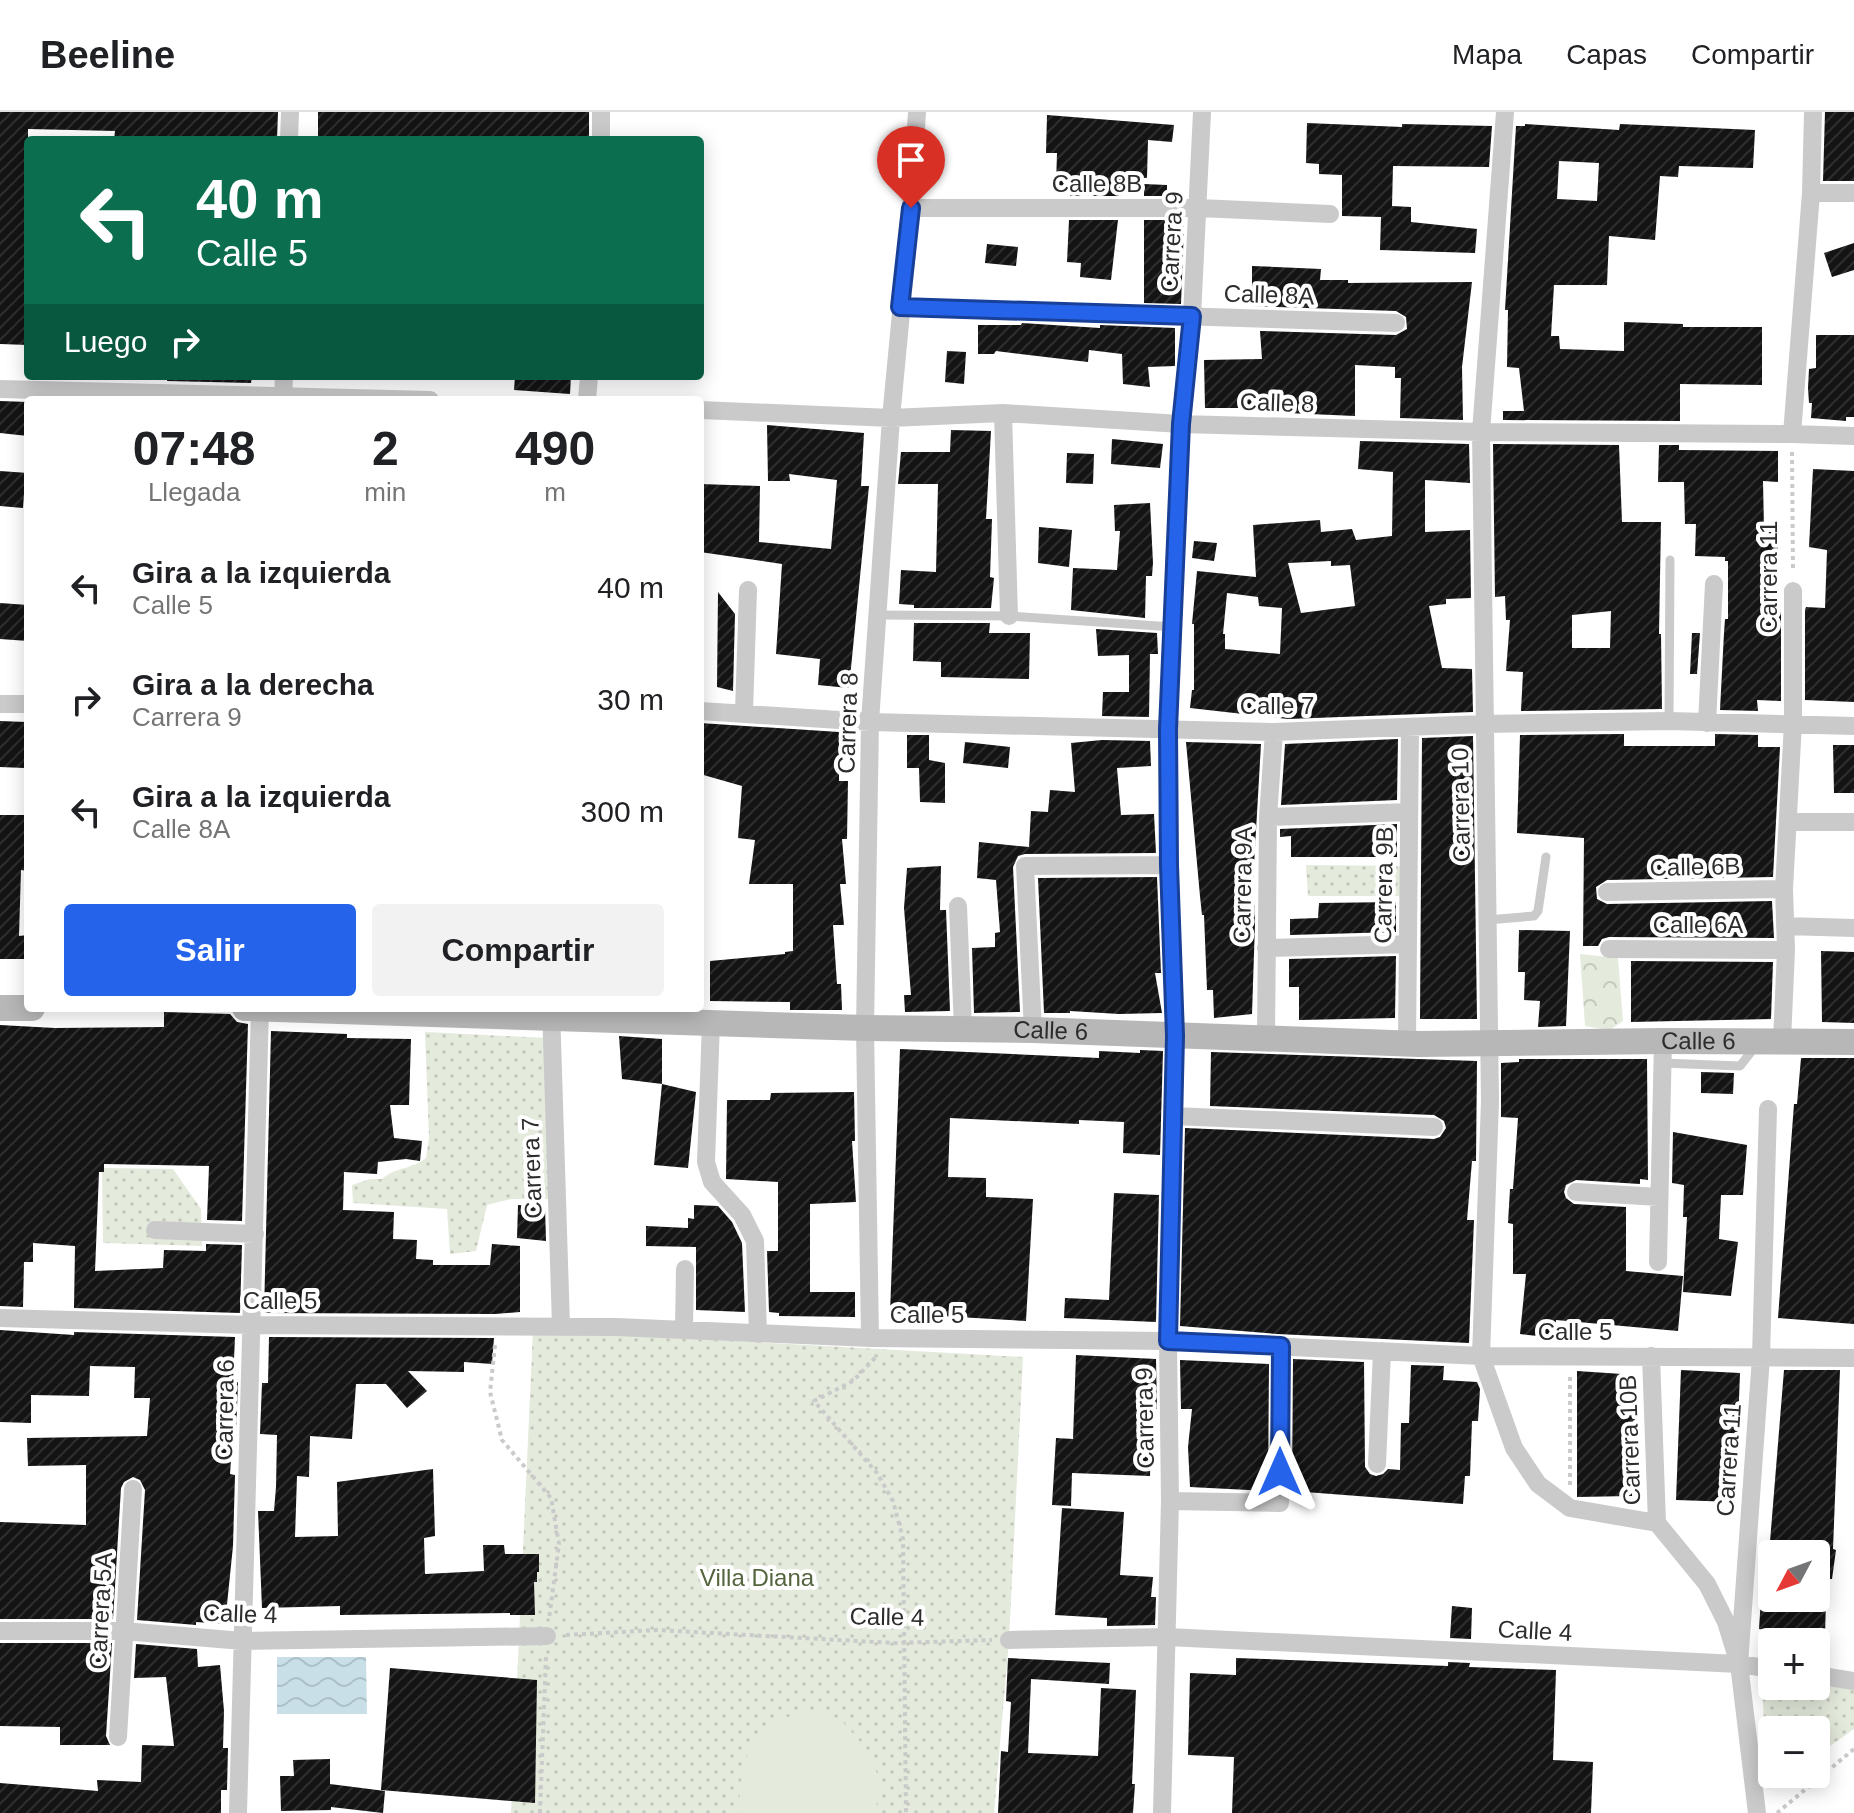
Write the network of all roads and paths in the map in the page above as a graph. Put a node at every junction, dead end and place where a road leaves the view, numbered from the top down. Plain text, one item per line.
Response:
1 (290, 112) edge
2 (601, 112) edge
3 (917, 112) edge
4 (1202, 112) edge
5 (1505, 112) edge
6 (1813, 112) edge
7 (289, 136) edge
8 (601, 136) edge
9 (1811, 193) junction
10 (1854, 193) edge
11 (911, 208) junction
12 (1199, 208) junction
13 (1330, 214) dead end
14 (900, 307) junction
15 (1192, 316) junction
16 (1396, 323) dead end
17 (0, 389) edge
18 (283, 390) edge
19 (371, 396) edge
20 (704, 410) edge
21 (1003, 413) junction
22 (891, 418) junction
23 (1181, 424) junction
24 (1481, 432) junction
25 (1792, 434) junction
26 (1854, 436) edge
27 (1670, 560) dead end
28 (1714, 584) dead end
29 (748, 590) dead end
30 (1793, 591) joint
31 (878, 615) junction
32 (1009, 616) junction
33 (1173, 627) junction
34 (0, 704) edge
35 (24, 704) edge
36 (704, 711) edge
37 (744, 712) junction
38 (1669, 721) junction
39 (870, 722) junction
40 (1707, 723) junction
41 (1793, 723) junction
42 (1484, 724) junction
43 (1854, 726) edge
44 (1410, 727) junction
45 (1168, 729) junction
46 (1274, 732) junction
47 (1409, 812) junction
48 (1268, 817) junction
49 (1790, 822) junction
50 (1854, 822) edge
51 (1546, 857) dead end
52 (1169, 865) junction
53 (1784, 889) junction
54 (1607, 892) dead end
55 (958, 906) dead end
56 (1487, 920) junction
57 (1785, 926) junction
58 (1854, 928) edge
59 (1408, 944) junction
60 (1266, 948) junction
61 (1609, 949) dead end
62 (1786, 950) junction
63 (0, 1008) edge
64 (24, 1008) edge
65 (260, 1012) edge
66 (493, 1012) edge
67 (551, 1013) edge
68 (711, 1022) junction
69 (865, 1028) junction
70 (963, 1029) junction
71 (1033, 1030) junction
72 (1175, 1036) junction
73 (1266, 1039) junction
74 (1771, 1041) junction
75 (1854, 1042) edge
76 (1407, 1044) junction
77 (1489, 1045) junction
78 (1663, 1052) junction
79 (1768, 1109) dead end
80 (1174, 1116) junction
81 (1434, 1127) dead end
82 (1576, 1192) dead end
83 (1659, 1197) junction
84 (155, 1230) dead end
85 (255, 1234) junction
86 (1658, 1262) dead end
87 (685, 1269) dead end
88 (0, 1318) edge
89 (251, 1325) junction
90 (561, 1326) junction
91 (684, 1329) junction
92 (758, 1334) junction
93 (496, 1338) dead end
94 (1168, 1341) junction
95 (876, 1344) junction
96 (1281, 1346) junction
97 (1382, 1351) junction
98 (1570, 1355) junction
99 (1481, 1356) junction
100 (1651, 1356) junction
101 (1761, 1357) junction
102 (1854, 1358) edge
103 (1377, 1464) dead end
104 (133, 1489) dead end
105 (1170, 1501) junction
106 (1570, 1508) junction
107 (1657, 1523) junction
108 (0, 1631) edge
109 (123, 1631) junction
110 (547, 1636) junction
111 (1167, 1637) junction
112 (1009, 1640) joint
113 (243, 1641) junction
114 (903, 1642) junction
115 (1739, 1664) junction
116 (1758, 1667) edge
117 (1830, 1677) edge
118 (1854, 1681) edge
119 (118, 1737) dead end
120 (1854, 1749) edge
121 (238, 1813) edge
122 (540, 1813) edge
123 (906, 1813) edge
124 (1162, 1813) edge
125 (1757, 1813) edge
126 (1777, 1813) edge

1 - 7 street
2 - 8 street
3 - 11 street, Carrera 8
4 - 12 street, Carrera 9
5 - 24 street, Carrera 10
6 - 9 street
9 - 10 street
9 - 25 street
11 - 12 street, Calle 8B
11 - 14 street, Carrera 8
12 - 13 street, Calle 8B
12 - 15 street, Carrera 9
14 - 15 street, Calle 8A
14 - 22 street, Carrera 8
15 - 16 street, Calle 8A
15 - 23 street, Carrera 9
17 - 18 street
18 - 19 street
20 - 22 street, Calle 8
21 - 22 street, Calle 8
21 - 23 street, Calle 8
21 - 32 street
22 - 31 street, Carrera 8
23 - 24 street, Calle 8
23 - 33 street, Carrera 9
24 - 25 street, Calle 8
24 - 42 street, Carrera 10
25 - 26 street, Calle 8
25 - 30 path, Carrera 11
27 - 38 lane
28 - 40 street
29 - 37 street
30 - 41 street, Carrera 11
31 - 32 lane
31 - 39 street, Carrera 8
32 - 33 lane
33 - 45 street, Carrera 9
34 - 35 street
36 - 37 street, Calle 7
37 - 39 street, Calle 7
38 - 40 street, Calle 7
38 - 42 street, Calle 7
39 - 45 street, Calle 7
39 - 69 street, Carrera 8
40 - 41 street, Calle 7
41 - 43 street, Calle 7
41 - 49 street, Carrera 11
42 - 44 street, Calle 7
42 - 56 street, Carrera 10
44 - 46 street, Calle 7
44 - 47 street, Carrera 9B
45 - 46 street, Calle 7
45 - 52 street, Carrera 9
46 - 48 street, Carrera 9A
47 - 48 street
47 - 59 street, Carrera 9B
48 - 60 street, Carrera 9A
49 - 50 street
49 - 53 street, Carrera 11
51 - 56 lane
52 - 71 street
52 - 72 street, Carrera 9
53 - 54 street, Calle 6B
53 - 57 street, Carrera 11
55 - 70 street
56 - 77 street, Carrera 10
57 - 58 street
57 - 62 street, Carrera 11
59 - 60 street
59 - 76 street, Carrera 9B
60 - 73 street, Carrera 9A
61 - 62 street, Calle 6A
62 - 74 street, Carrera 11
63 - 64 main road
65 - 85 street, Carrera 6
66 - 67 main road, Calle 6
67 - 68 main road, Calle 6
67 - 90 street, Carrera 7
68 - 69 main road, Calle 6
68 - 92 street
69 - 70 main road, Calle 6
69 - 95 street, Carrera 8
70 - 71 main road, Calle 6
71 - 72 main road, Calle 6
72 - 73 main road, Calle 6
72 - 80 street, Carrera 9
73 - 76 main road, Calle 6
74 - 75 main road, Calle 6
74 - 78 main road, Calle 6
76 - 77 main road, Calle 6
77 - 78 main road, Calle 6
77 - 99 street, Carrera 10
78 - 83 street
79 - 101 street, Carrera 11
80 - 81 street
80 - 94 street, Carrera 9
82 - 83 street
83 - 86 street
84 - 85 street
85 - 89 street, Carrera 6
87 - 91 street
88 - 89 street, Calle 5
89 - 90 street, Calle 5
89 - 113 street, Carrera 6
90 - 91 street, Calle 5
91 - 92 street, Calle 5
92 - 95 street, Calle 5
93 - 110 path
94 - 95 street, Calle 5
94 - 96 street, Calle 5
94 - 105 street, Carrera 9
95 - 114 path
96 - 97 street, Calle 5
96 - 105 street
97 - 99 street, Calle 5
97 - 103 street
98 - 99 street, Calle 5
98 - 100 street, Calle 5
98 - 106 path
99 - 106 street, Carrera 10
100 - 101 street, Calle 5
100 - 107 street, Carrera 10B
101 - 102 street, Calle 5
101 - 115 street, Carrera 11
104 - 109 street, Carrera 5A
105 - 111 street, Carrera 9
106 - 107 street
107 - 115 street
108 - 109 street, Calle 4
109 - 113 street, Calle 4
109 - 119 street, Carrera 5A
110 - 113 street, Calle 4
110 - 114 path, Calle 4
110 - 122 path
111 - 112 street, Calle 4
111 - 115 street, Calle 4
111 - 124 street, Carrera 9
112 - 114 path, Calle 4
113 - 121 street, Carrera 6
114 - 123 path
115 - 116 street, Calle 4
115 - 125 street, Carrera 11
117 - 118 street
120 - 126 path

